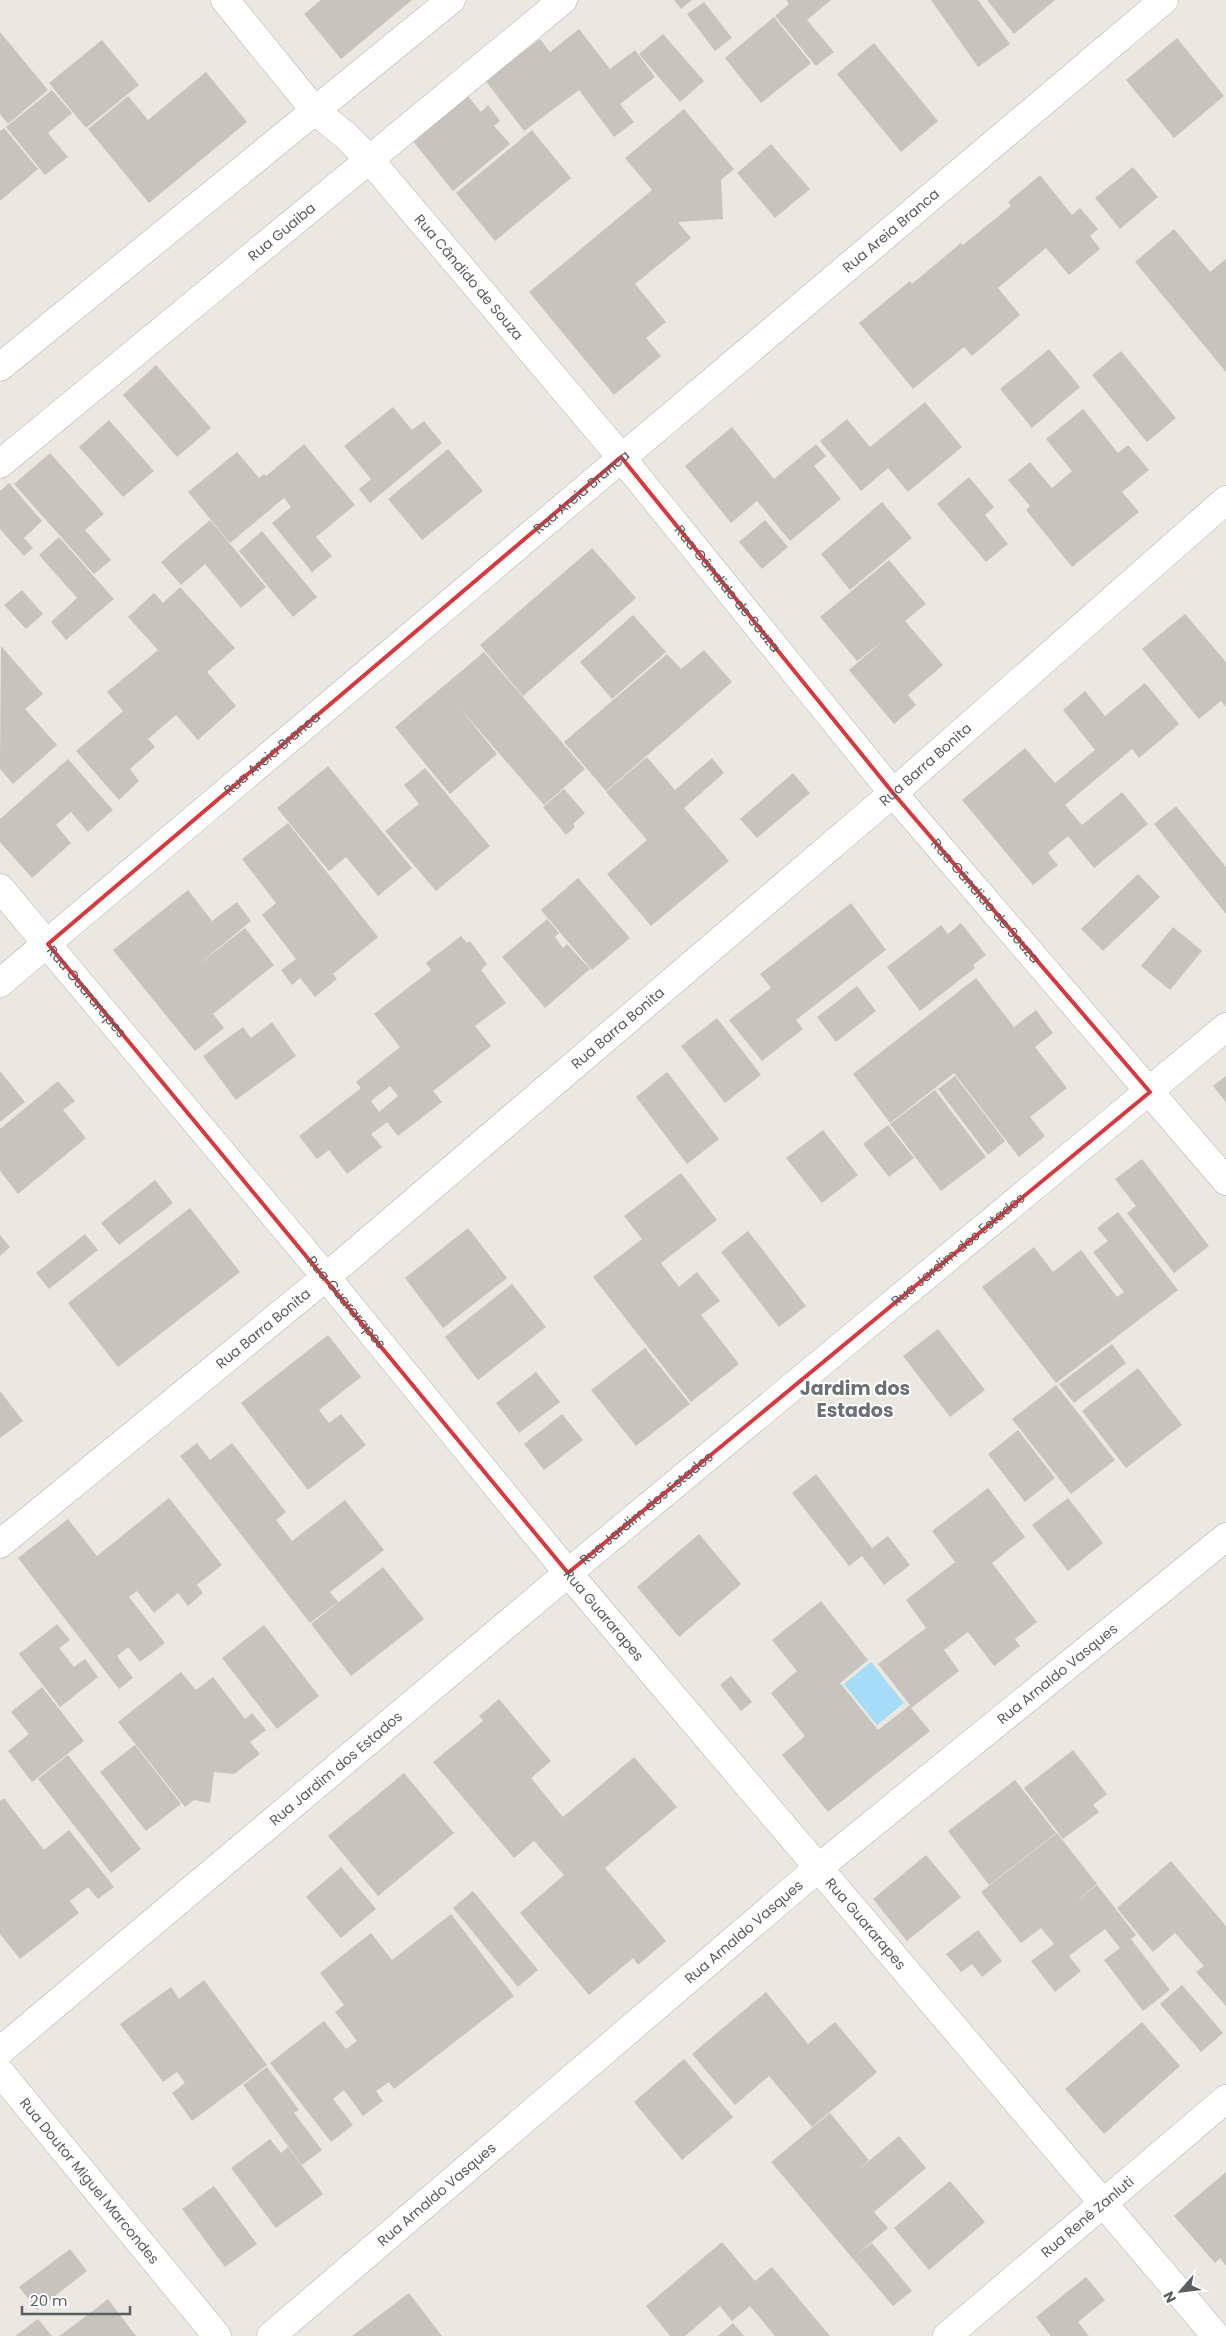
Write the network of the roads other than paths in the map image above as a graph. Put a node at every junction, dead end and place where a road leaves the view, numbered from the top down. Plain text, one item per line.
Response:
1 (225, 0) edge
2 (451, 0) edge
3 (563, 0) edge
4 (1164, 0) edge
5 (315, 111) junction
6 (370, 160) junction
7 (0, 367) edge
8 (621, 457) junction
9 (0, 464) edge
10 (1226, 500) edge
11 (893, 794) junction
12 (0, 888) edge
13 (48, 944) junction
14 (0, 983) edge
15 (1226, 1027) edge
16 (1150, 1092) junction
17 (1226, 1182) edge
18 (326, 1277) junction
19 (1226, 1537) edge
20 (0, 1544) edge
21 (568, 1573) junction
22 (818, 1869) junction
23 (0, 2051) edge
24 (0, 2072) edge
25 (1226, 2099) edge
26 (1104, 2203) junction
27 (217, 2336) edge
28 (271, 2336) edge
29 (947, 2336) edge
30 (1216, 2336) edge

1 - 5 street, Rua Cândido de Souza
2 - 5 street
3 - 6 street, Rua Guaiba
4 - 8 street, Rua Areia Branca
5 - 6 street, Rua Cândido de Souza
5 - 7 street
6 - 8 street, Rua Cândido de Souza
6 - 9 street, Rua Guaiba
8 - 11 street, Rua Cândido de Souza
8 - 13 street, Rua Areia Branca
10 - 11 street, Rua Barra Bonita
11 - 16 street, Rua Cândido de Souza
11 - 18 street, Rua Barra Bonita
12 - 13 street, Rua Guararapes
13 - 14 street, Rua Areia Branca
13 - 18 street, Rua Guararapes
15 - 16 street, Rua Jardim dos Estados
16 - 17 street, Rua Cândido de Souza
16 - 21 street, Rua Jardim dos Estados
18 - 20 street, Rua Barra Bonita
18 - 21 street, Rua Guararapes
19 - 22 street, Rua Arnaldo Vasques
21 - 22 street, Rua Guararapes
21 - 23 street, Rua Jardim dos Estados
22 - 26 street, Rua Guararapes
22 - 28 street, Rua Arnaldo Vasques
24 - 27 street, Rua Doutor Miguel Marcondes
25 - 26 street, Rua Renê Zanluti
26 - 29 street, Rua Renê Zanluti
26 - 30 street, Rua Guararapes

